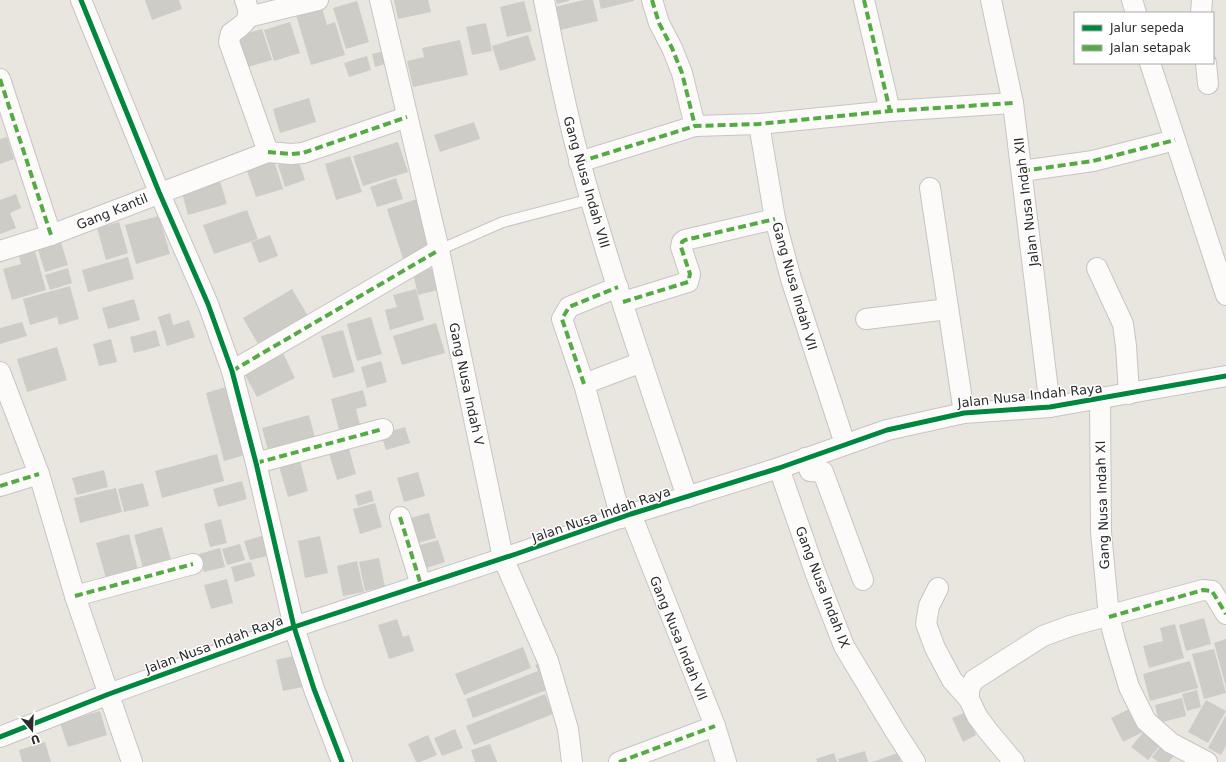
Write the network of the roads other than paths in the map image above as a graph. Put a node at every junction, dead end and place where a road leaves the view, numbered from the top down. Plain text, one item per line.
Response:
1 (81, 0) edge
2 (318, 0) edge
3 (380, 0) edge
4 (544, 0) edge
5 (652, 0) edge
6 (864, 0) edge
7 (991, 0) edge
8 (1132, 0) edge
9 (1202, 0) edge
10 (247, 8) edge
11 (1136, 12) edge
12 (1202, 12) edge
13 (1150, 64) edge
14 (1206, 64) edge
15 (0, 79) edge
16 (1208, 84) dead end
17 (1014, 103) junction
18 (890, 111) junction
19 (407, 117) junction
20 (759, 124) junction
21 (695, 126) junction
22 (1175, 140) junction
23 (268, 152) junction
24 (579, 162) junction
25 (1022, 171) junction
26 (930, 188) dead end
27 (159, 192) junction
28 (591, 199) junction
29 (775, 219) junction
30 (51, 235) junction
31 (438, 250) junction
32 (0, 251) edge
33 (1097, 268) dead end
34 (620, 294) junction
35 (1226, 295) edge
36 (948, 309) junction
37 (866, 318) dead end
38 (642, 362) junction
39 (232, 371) junction
40 (0, 372) edge
41 (1226, 376) edge
42 (584, 384) junction
43 (1129, 394) junction
44 (1100, 399) junction
45 (1050, 407) junction
46 (964, 413) junction
47 (383, 429) dead end
48 (845, 444) junction
49 (804, 458) junction
50 (256, 463) junction
51 (779, 468) junction
52 (39, 474) junction
53 (0, 486) edge
54 (686, 496) junction
55 (626, 516) junction
56 (400, 517) dead end
57 (503, 558) junction
58 (193, 564) dead end
59 (863, 580) dead end
60 (421, 585) junction
61 (938, 588) dead end
62 (75, 596) junction
63 (1226, 614) edge
64 (1109, 617) junction
65 (294, 627) junction
66 (109, 694) junction
67 (969, 699) junction
68 (715, 726) junction
69 (0, 737) edge
70 (132, 762) edge
71 (342, 762) edge
72 (572, 762) edge
73 (619, 762) edge
74 (726, 762) edge
75 (915, 762) edge
76 (1014, 762) edge
77 (1206, 762) edge

1 - 27 street
2 - 10 street
3 - 19 street, Gang Nusa Indah V
4 - 24 street, Gang Nusa Indah VIII
5 - 21 street
6 - 18 street
7 - 17 street, Jalan Nusa Indah XII
8 - 11 street
9 - 12 street
10 - 23 street
13 - 22 street
14 - 16 street
15 - 30 street
17 - 18 street
17 - 25 street, Jalan Nusa Indah XII
18 - 20 street
19 - 23 street
19 - 31 street, Gang Nusa Indah V
20 - 21 street
20 - 29 street, Gang Nusa Indah VII
21 - 24 street
22 - 25 street
22 - 35 street
23 - 27 street, Gang Kantil
24 - 28 street, Gang Nusa Indah VIII
25 - 45 street, Jalan Nusa Indah XII
26 - 36 street
27 - 30 street, Gang Kantil
27 - 39 street
28 - 31 lane
28 - 34 street, Gang Nusa Indah VIII
29 - 34 street
29 - 48 street, Gang Nusa Indah VII
30 - 32 street, Gang Kantil
31 - 39 street
31 - 57 street, Gang Nusa Indah V
33 - 43 street
34 - 38 street, Gang Nusa Indah VIII
34 - 42 street
36 - 37 street
36 - 46 street
38 - 42 street
38 - 54 street, Gang Nusa Indah VIII
39 - 50 street
40 - 52 street
41 - 43 street, Jalan Nusa Indah Raya
42 - 55 street
43 - 44 street, Jalan Nusa Indah Raya
44 - 45 street, Jalan Nusa Indah Raya
44 - 64 street, Gang Nusa Indah XI
45 - 46 street, Jalan Nusa Indah Raya
46 - 48 street, Jalan Nusa Indah Raya
47 - 50 street
48 - 49 street, Jalan Nusa Indah Raya
49 - 51 street, Jalan Nusa Indah Raya
49 - 59 street
50 - 65 street
51 - 54 street, Jalan Nusa Indah Raya
51 - 75 street, Gang Nusa Indah IX
52 - 53 street
52 - 62 street
54 - 55 street, Jalan Nusa Indah Raya
55 - 57 street, Jalan Nusa Indah Raya
55 - 68 street, Gang Nusa Indah VII
56 - 60 street
57 - 60 street, Jalan Nusa Indah Raya
57 - 72 street, Gang Nusa Indah V
58 - 62 street
60 - 65 street, Jalan Nusa Indah Raya
61 - 67 street
62 - 66 street
63 - 64 street
64 - 67 street
64 - 77 street, Gang Nusa Indah XI
65 - 66 street, Jalan Nusa Indah Raya
65 - 71 street
66 - 69 street, Jalan Nusa Indah Raya
66 - 70 street
67 - 76 street
68 - 73 street
68 - 74 street, Gang Nusa Indah VII

